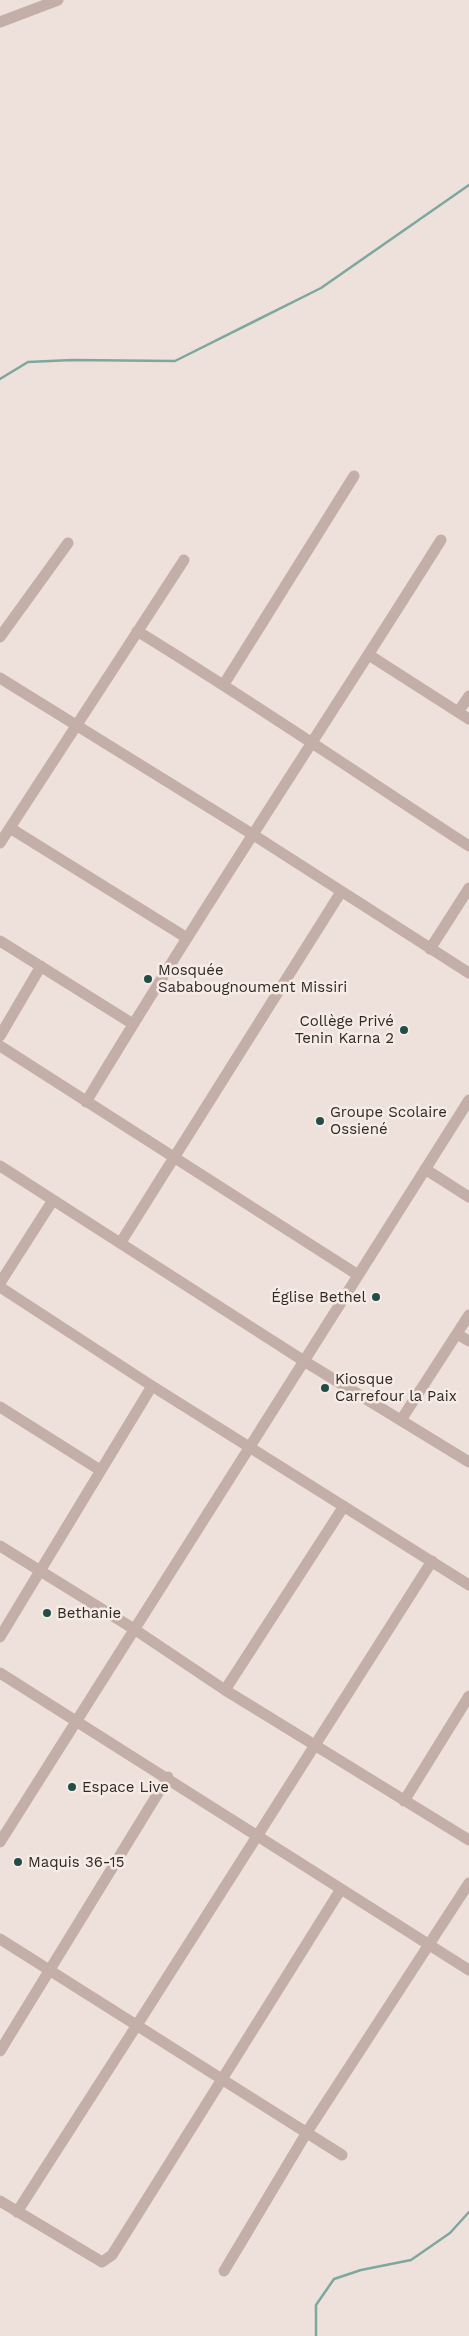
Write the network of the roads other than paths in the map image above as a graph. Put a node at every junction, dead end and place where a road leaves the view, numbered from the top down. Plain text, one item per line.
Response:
1 (58, 0) edge
2 (0, 22) edge
3 (354, 476) dead end
4 (441, 540) dead end
5 (68, 543) dead end
6 (184, 560) dead end
7 (138, 631) junction
8 (0, 637) edge
9 (369, 655) junction
10 (0, 678) edge
11 (224, 684) junction
12 (469, 696) edge
13 (458, 712) junction
14 (469, 719) edge
15 (76, 726) junction
16 (313, 744) junction
17 (10, 828) junction
18 (252, 834) junction
19 (0, 844) edge
20 (469, 846) edge
21 (469, 888) edge
22 (341, 892) junction
23 (187, 938) junction
24 (0, 941) edge
25 (430, 949) junction
26 (40, 966) junction
27 (469, 973) edge
28 (133, 1024) junction
29 (0, 1036) edge
30 (0, 1046) edge
31 (469, 1100) edge
32 (86, 1102) junction
33 (175, 1156) junction
34 (0, 1166) edge
35 (425, 1169) junction
36 (469, 1197) edge
37 (53, 1200) junction
38 (121, 1242) junction
39 (358, 1275) junction
40 (0, 1285) edge
41 (469, 1315) edge
42 (457, 1334) junction
43 (469, 1341) edge
44 (304, 1361) junction
45 (152, 1386) junction
46 (0, 1408) edge
47 (401, 1420) junction
48 (250, 1447) junction
49 (469, 1462) edge
50 (100, 1470) junction
51 (344, 1506) junction
52 (0, 1546) edge
53 (432, 1561) junction
54 (38, 1570) junction
55 (469, 1585) edge
56 (134, 1629) junction
57 (0, 1637) edge
58 (0, 1673) edge
59 (224, 1690) junction
60 (469, 1696) edge
61 (78, 1722) junction
62 (314, 1744) junction
63 (168, 1777) junction
64 (404, 1801) junction
65 (258, 1837) junction
66 (469, 1840) edge
67 (0, 1842) edge
68 (469, 1883) edge
69 (341, 1889) junction
70 (0, 1938) edge
71 (430, 1945) junction
72 (49, 1968) junction
73 (469, 1970) edge
74 (138, 2025) junction
75 (0, 2051) edge
76 (223, 2079) junction
77 (307, 2132) junction
78 (342, 2154) dead end
79 (0, 2202) edge
80 (17, 2212) junction
81 (224, 2271) dead end

1 - 2 street
3 - 11 street
4 - 9 street
5 - 8 street
6 - 7 street
7 - 11 street
7 - 15 street
9 - 13 street
9 - 16 street
10 - 15 street
11 - 16 street
12 - 13 street
13 - 14 street
15 - 17 street
15 - 18 street
16 - 18 street
16 - 20 street
17 - 19 street
17 - 23 street
18 - 22 street
18 - 23 street
21 - 25 street
22 - 25 street
22 - 33 street
23 - 28 street
24 - 26 street
25 - 27 street
26 - 28 street
26 - 29 street
28 - 32 street
30 - 32 street
31 - 35 street
32 - 33 street
33 - 38 street
33 - 39 street
34 - 37 street
35 - 36 street
35 - 39 street
37 - 38 street
37 - 40 street
38 - 44 street
39 - 44 street
40 - 45 street
41 - 42 street
42 - 43 street
42 - 47 street
44 - 47 street
44 - 48 street
45 - 48 street
45 - 50 street
46 - 50 street
47 - 49 street
48 - 51 street
48 - 56 street
50 - 54 street
51 - 53 street
51 - 59 street
52 - 54 street
53 - 55 street
53 - 62 street
54 - 56 street
54 - 57 street
56 - 59 street
56 - 61 street
58 - 61 street
59 - 62 street
60 - 64 street
61 - 63 street
61 - 67 street
62 - 64 street
62 - 65 street
63 - 65 street
63 - 72 street
64 - 66 street
65 - 69 street
65 - 74 street
68 - 71 street
69 - 71 street
69 - 76 street
70 - 72 street
71 - 73 street
71 - 77 street
72 - 74 street
72 - 75 street
74 - 76 street
74 - 80 street
76 - 77 street
76 - 80 street
77 - 78 street
77 - 81 street
79 - 80 street

